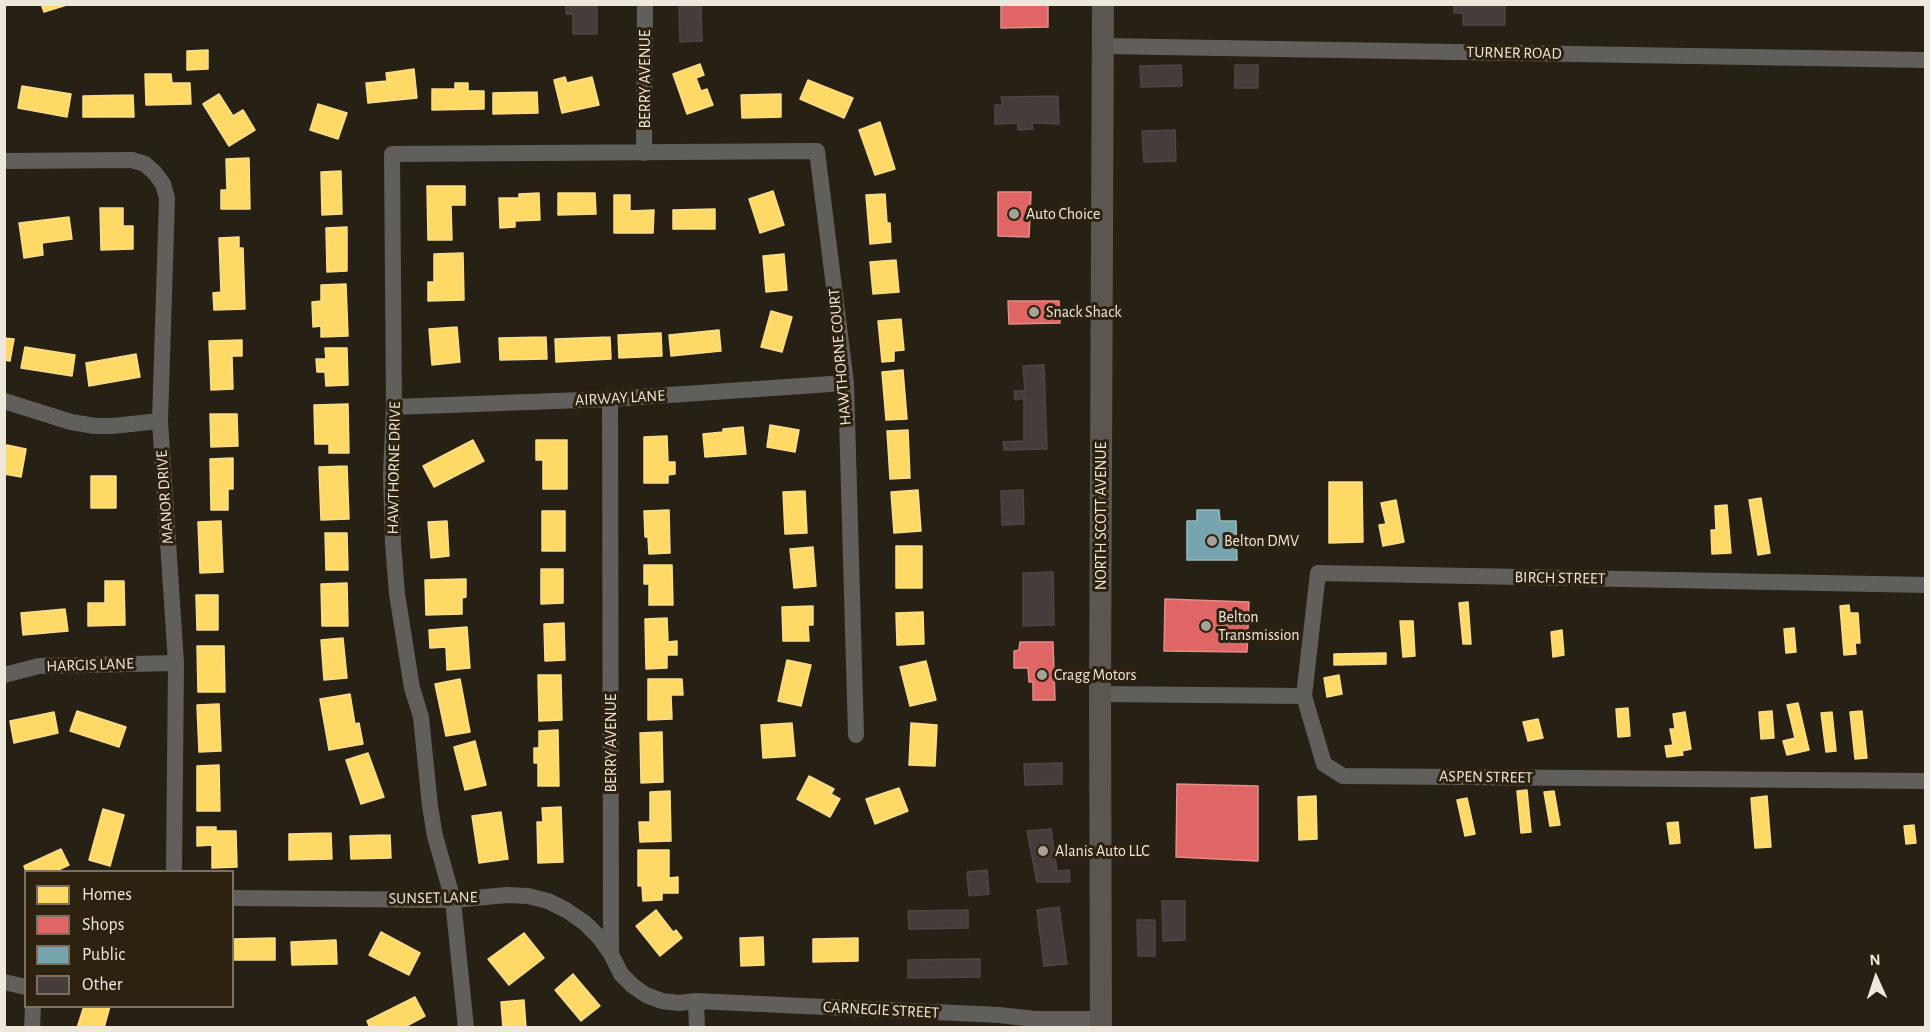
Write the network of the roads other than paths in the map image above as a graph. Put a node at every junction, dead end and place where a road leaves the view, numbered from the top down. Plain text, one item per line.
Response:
1 (645, 4) edge
2 (1103, 4) edge
3 (1102, 46) junction
4 (1926, 60) edge
5 (644, 153) junction
6 (4, 161) edge
7 (846, 384) junction
8 (610, 399) junction
9 (4, 401) edge
10 (394, 407) junction
11 (160, 421) junction
12 (1926, 585) edge
13 (176, 663) junction
14 (4, 675) edge
15 (1100, 694) junction
16 (1304, 696) junction
17 (856, 735) dead end
18 (1926, 781) edge
19 (174, 870) edge
20 (234, 898) edge
21 (453, 900) junction
22 (611, 954) junction
23 (4, 982) edge
24 (24, 987) edge
25 (696, 1001) junction
26 (33, 1008) edge
27 (999, 1021) edge
28 (1101, 1023) edge
29 (32, 1028) edge
30 (466, 1028) edge
31 (697, 1028) edge

1 - 5 street, BERRY AVENUE
2 - 3 main road, NORTH SCOTT AVENUE
3 - 4 street, TURNER ROAD
3 - 15 main road, NORTH SCOTT AVENUE
5 - 7 street, HAWTHORNE COURT
5 - 10 street, HAWTHORNE DRIVE
6 - 11 street, MANOR DRIVE
7 - 8 street, AIRWAY LANE
7 - 17 street, HAWTHORNE COURT
8 - 10 street, AIRWAY LANE
8 - 22 street, BERRY AVENUE
9 - 11 street
10 - 21 street, HAWTHORNE DRIVE
11 - 13 street, MANOR DRIVE
12 - 16 street, BIRCH STREET
13 - 14 street, HARGIS LANE
13 - 19 street, MANOR DRIVE
15 - 16 street
15 - 28 main road, NORTH SCOTT AVENUE
16 - 18 street, ASPEN STREET
20 - 21 street, SUNSET LANE
21 - 22 street, SUNSET LANE
21 - 30 street, HAWTHORNE DRIVE
22 - 25 street
23 - 24 street
25 - 27 street, CARNEGIE STREET
25 - 31 street
26 - 29 street
27 - 28 street, CARNEGIE STREET

